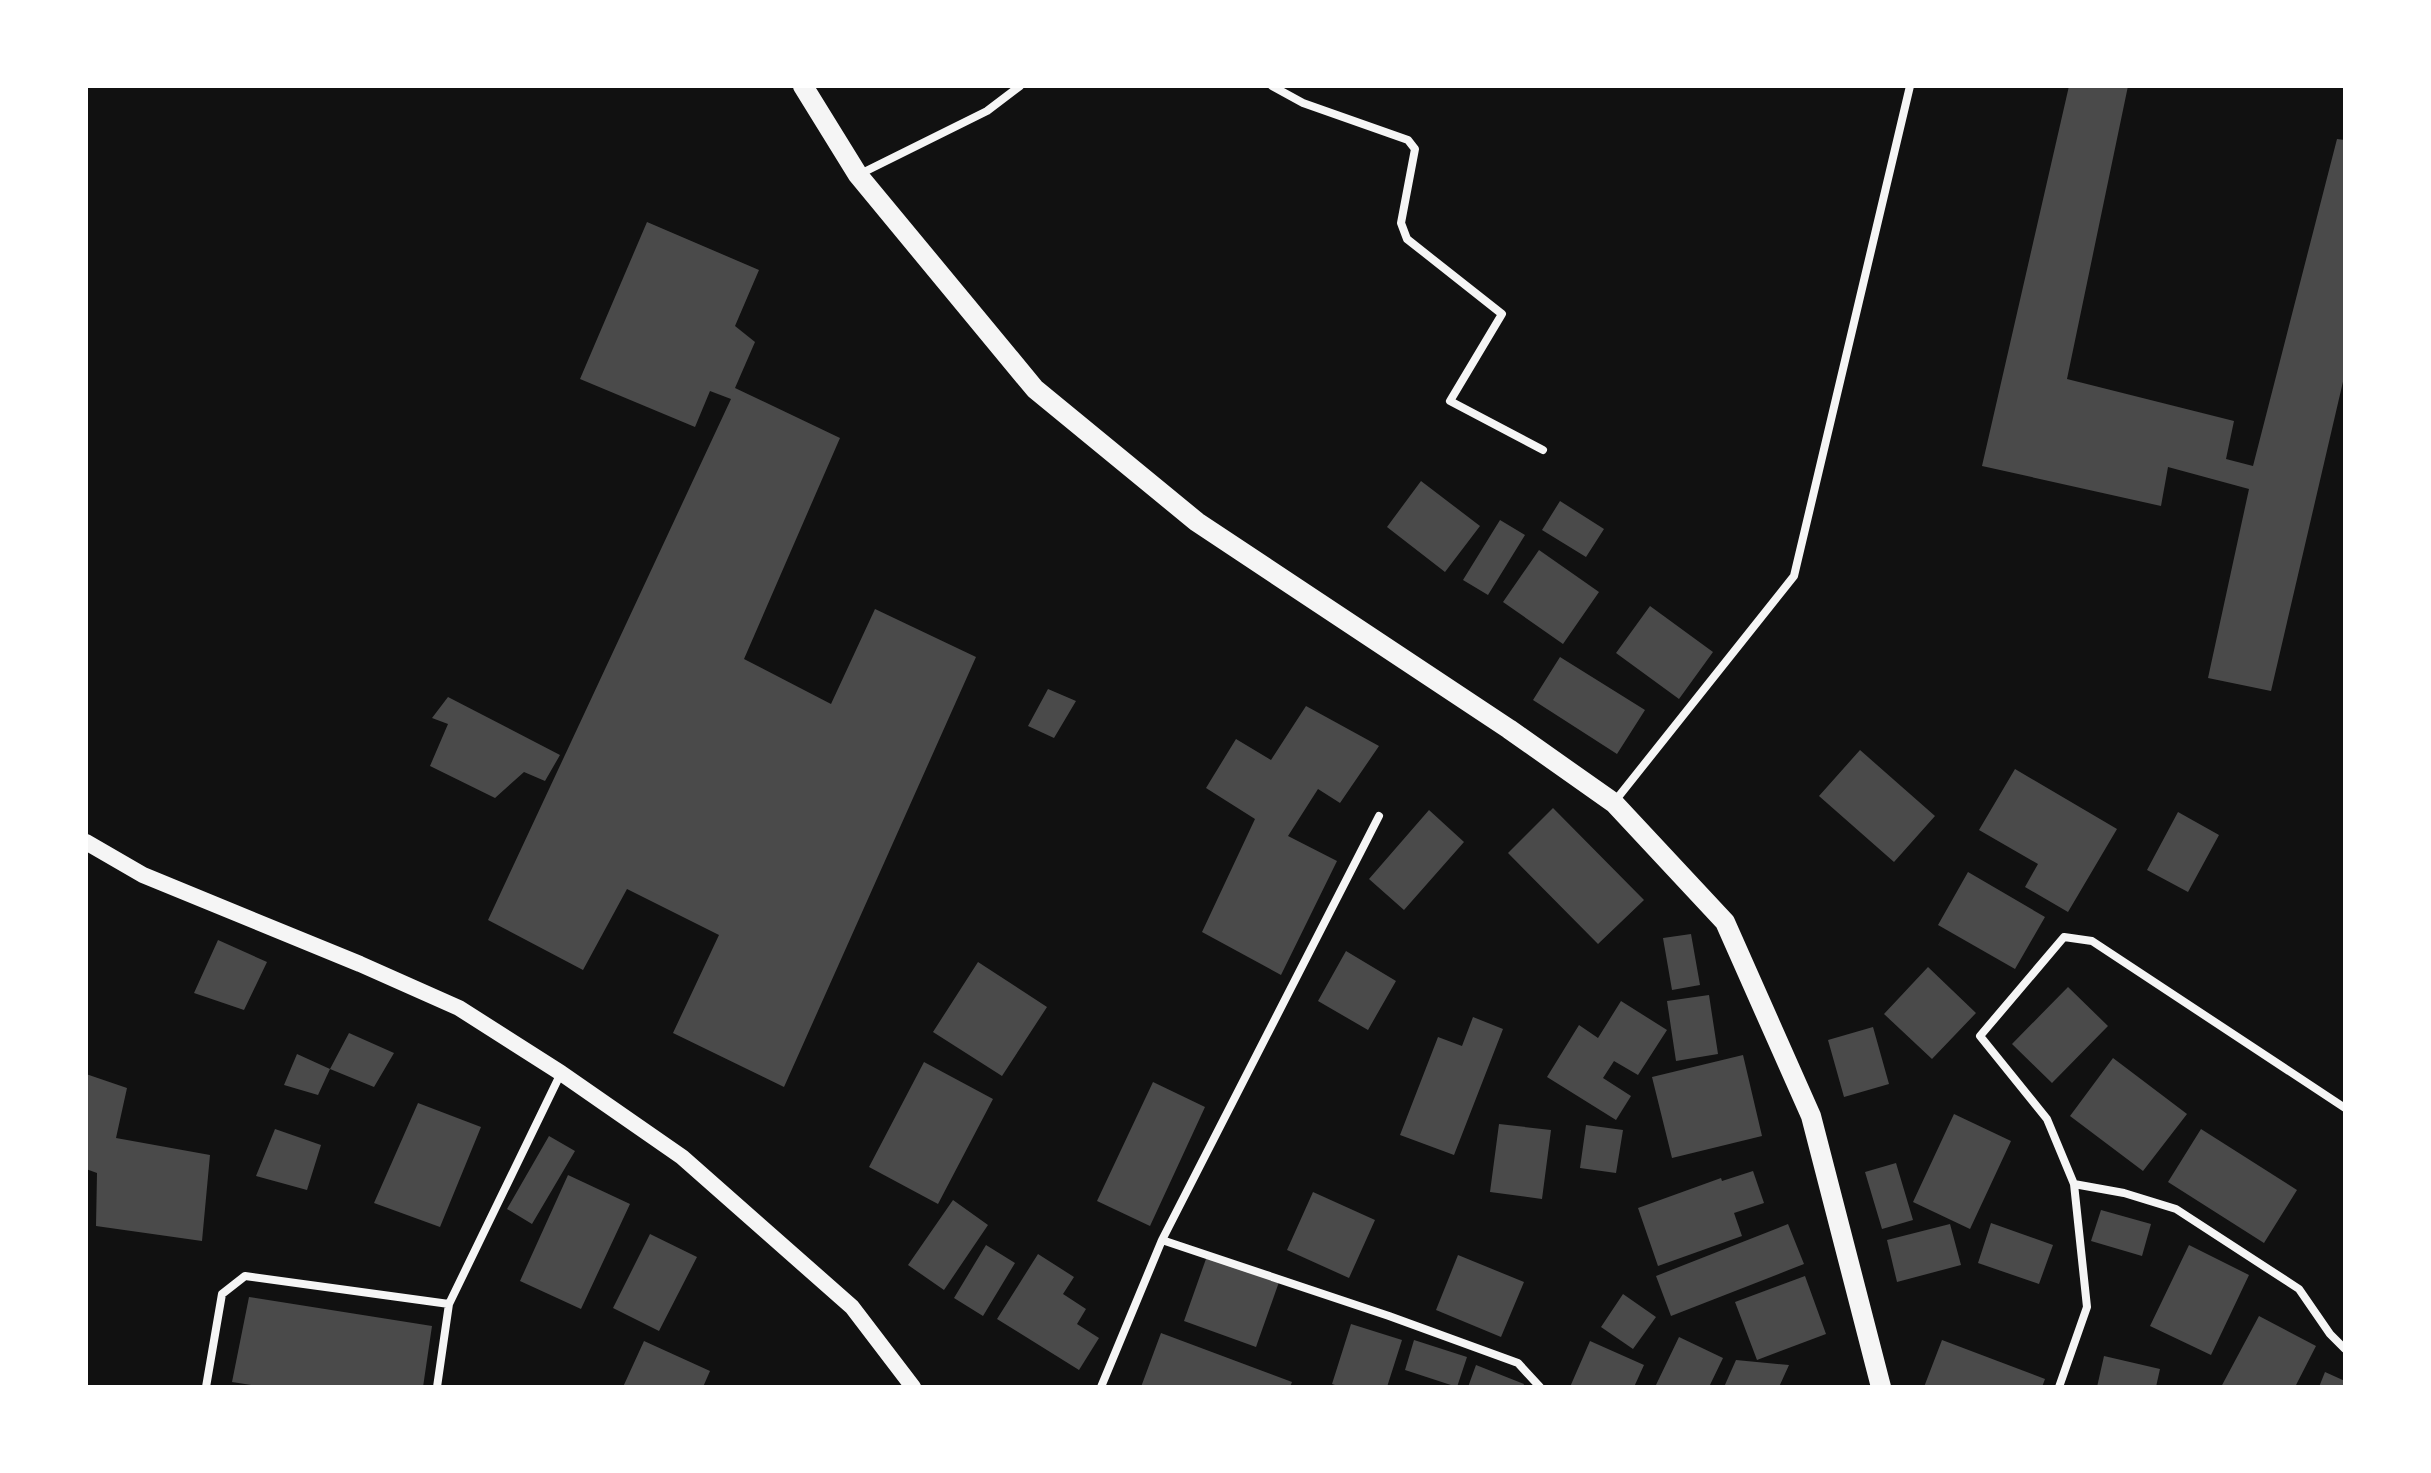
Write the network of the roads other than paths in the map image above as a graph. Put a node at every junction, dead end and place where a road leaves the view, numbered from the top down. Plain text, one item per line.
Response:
1 (803, 86) edge
2 (1020, 86) edge
3 (1272, 86) edge
4 (1910, 86) edge
5 (858, 175) junction
6 (1543, 450) dead end
7 (1614, 803) junction
8 (1379, 816) dead end
9 (86, 842) edge
10 (561, 1073) junction
11 (2345, 1108) edge
12 (2074, 1184) junction
13 (1162, 1240) junction
14 (449, 1304) junction
15 (2345, 1349) edge
16 (206, 1387) edge
17 (437, 1387) edge
18 (913, 1387) edge
19 (1101, 1387) edge
20 (1540, 1387) edge
21 (1881, 1387) edge
22 (2059, 1387) edge

1 - 5 main road
2 - 5 street
3 - 6 street
4 - 7 street
5 - 7 main road
7 - 21 main road
8 - 13 street
9 - 10 main road
10 - 14 street
10 - 18 main road
11 - 12 street
12 - 15 street
12 - 22 street
13 - 19 street
13 - 20 street
14 - 16 street
14 - 17 street

